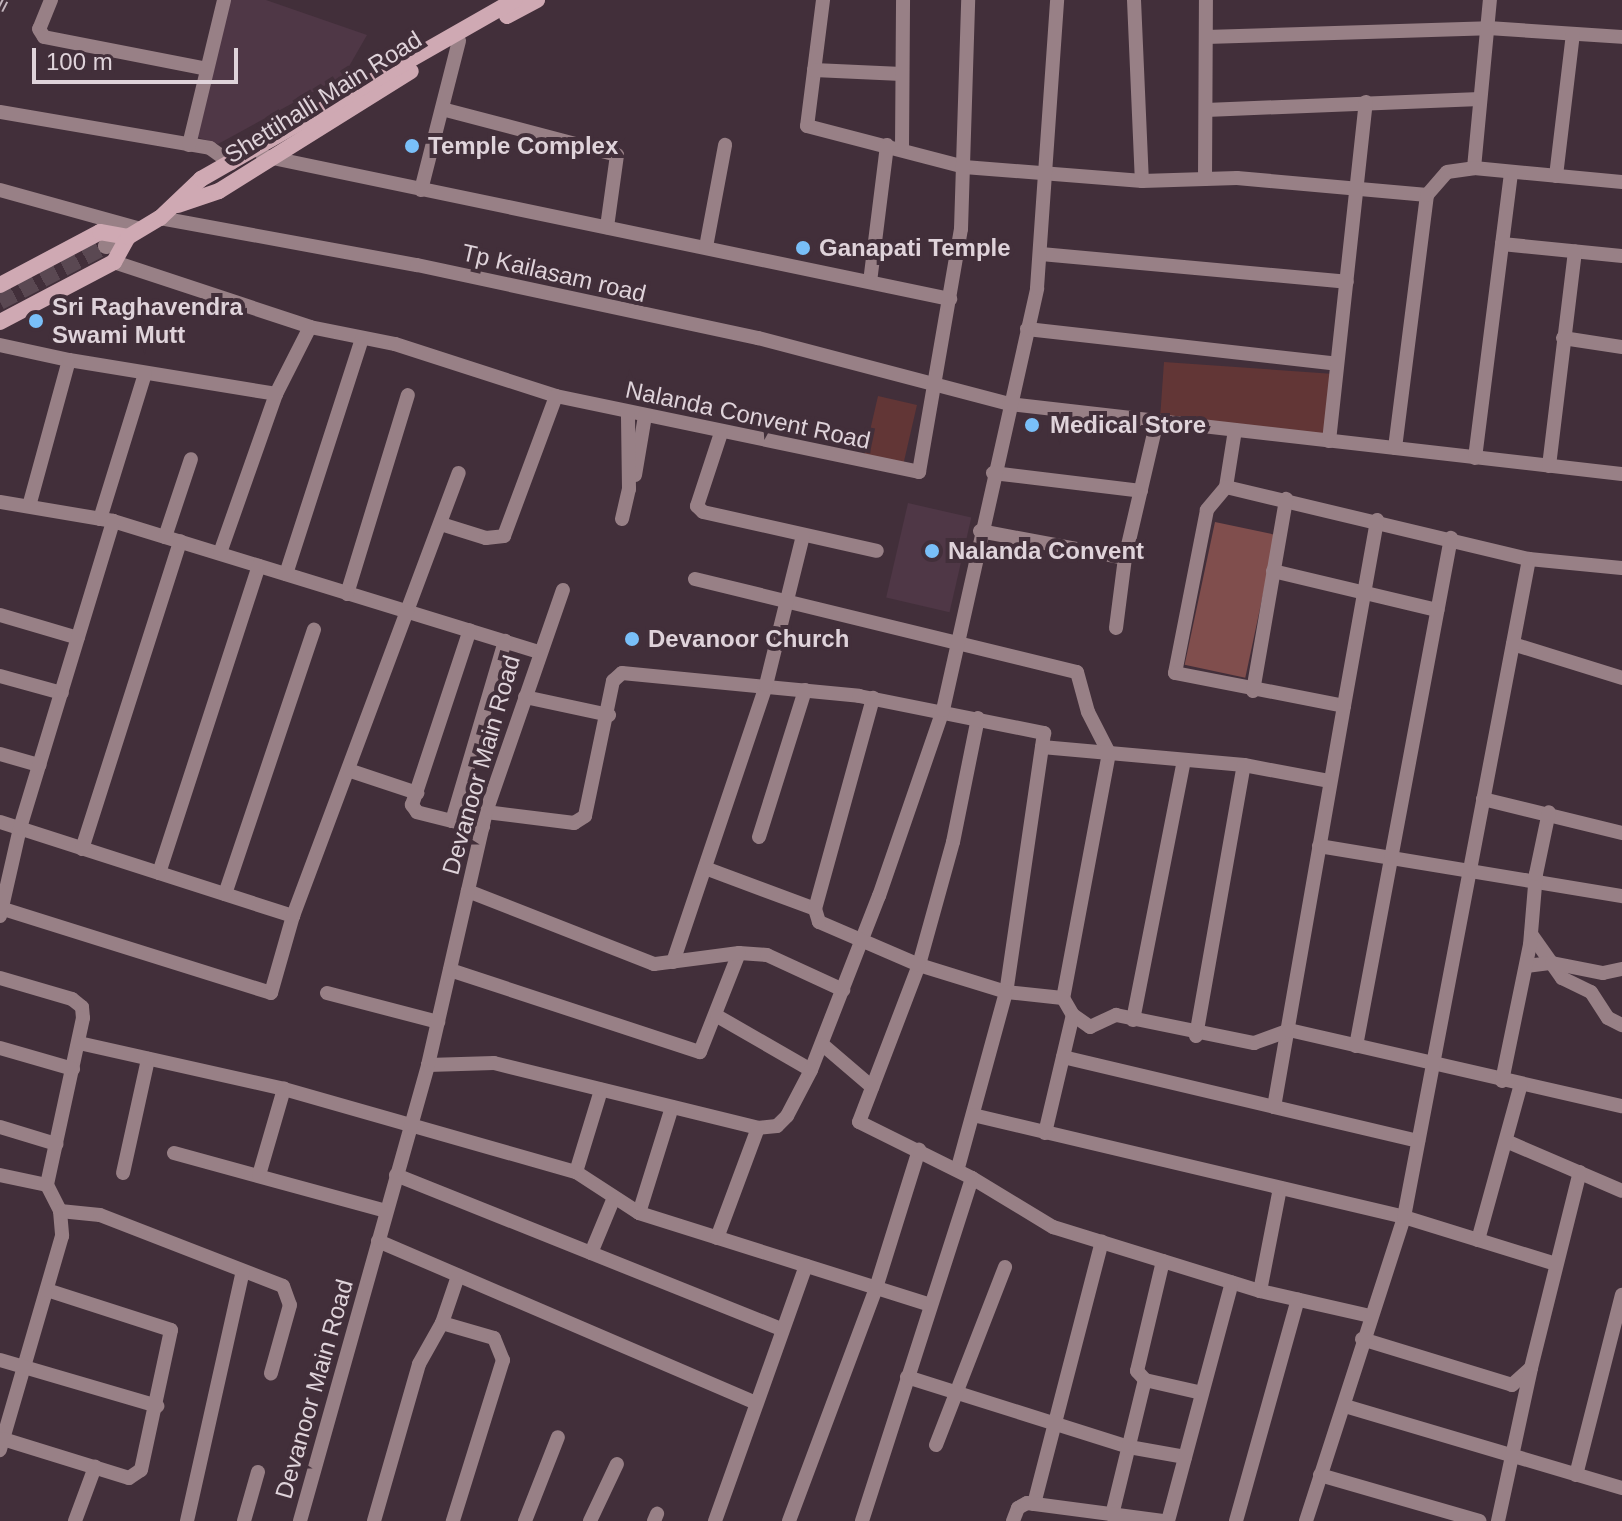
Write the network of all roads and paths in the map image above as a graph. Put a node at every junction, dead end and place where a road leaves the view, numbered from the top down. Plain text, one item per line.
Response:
1 (51, 0) edge
2 (224, 0) edge
3 (515, 0) edge
4 (537, 0) edge
5 (823, 0) edge
6 (903, 0) edge
7 (968, 0) edge
8 (1057, 0) edge
9 (1134, 0) edge
10 (1206, 0) edge
11 (1490, 0) edge
12 (1488, 28) junction
13 (1573, 34) junction
14 (1206, 37) junction
15 (1622, 37) edge
16 (459, 41) junction
17 (207, 69) junction
18 (814, 70) junction
19 (902, 74) junction
20 (1480, 99) junction
21 (1366, 102) junction
22 (442, 109) junction
23 (1206, 110) junction
24 (0, 112) edge
25 (189, 145) junction
26 (725, 145) dead end
27 (887, 145) junction
28 (902, 149) junction
29 (261, 154) junction
30 (231, 163) junction
31 (964, 167) junction
32 (1474, 168) junction
33 (1047, 171) junction
34 (1511, 172) junction
35 (1556, 176) junction
36 (1205, 179) junction
37 (1142, 181) junction
38 (1622, 182) edge
39 (0, 190) edge
40 (421, 190) junction
41 (1358, 190) junction
42 (1427, 195) junction
43 (175, 206) junction
44 (160, 218) junction
45 (607, 227) junction
46 (134, 233) junction
47 (1502, 244) junction
48 (106, 246) tunnel mouth
49 (706, 247) junction
50 (1575, 252) junction
51 (1041, 254) junction
52 (1622, 256) edge
53 (114, 262) junction
54 (870, 282) junction
55 (1347, 282) junction
56 (0, 285) edge
57 (950, 299) junction
58 (0, 322) edge
59 (310, 327) junction
60 (1027, 329) junction
61 (1563, 338) junction
62 (362, 339) junction
63 (0, 345) edge
64 (1622, 347) edge
65 (69, 360) junction
66 (1337, 364) junction
67 (145, 374) junction
68 (936, 384) junction
69 (276, 394) junction
70 (408, 395) dead end
71 (556, 396) junction
72 (1009, 404) junction
73 (628, 413) junction
74 (645, 416) junction
75 (1157, 421) junction
76 (1235, 430) junction
77 (721, 433) junction
78 (1329, 441) junction
79 (1395, 448) junction
80 (1475, 458) junction
81 (191, 459) dead end
82 (1549, 466) junction
83 (459, 473) dead end
84 (993, 473) junction
85 (1622, 474) edge
86 (634, 485) dead end
87 (1226, 487) junction
88 (1141, 491) junction
89 (1286, 499) junction
90 (0, 502) edge
91 (29, 506) junction
92 (622, 519) dead end
93 (106, 520) junction
94 (1377, 520) junction
95 (441, 524) junction
96 (980, 531) junction
97 (803, 535) junction
98 (1451, 538) junction
99 (172, 539) junction
100 (877, 551) dead end
101 (220, 553) junction
102 (1125, 558) junction
103 (1529, 559) junction
104 (259, 566) junction
105 (1622, 568) edge
106 (1273, 571) junction
107 (286, 574) junction
108 (695, 579) dead end
109 (563, 590) dead end
110 (1365, 593) junction
111 (347, 594) junction
112 (786, 604) junction
113 (1437, 610) junction
114 (410, 612) junction
115 (0, 615) edge
116 (1116, 628) dead end
117 (314, 630) dead end
118 (470, 630) junction
119 (78, 638) junction
120 (505, 641) junction
121 (1513, 644) junction
122 (959, 647) junction
123 (538, 652) junction
124 (0, 676) edge
125 (1622, 678) edge
126 (766, 685) junction
127 (805, 690) junction
128 (1253, 691) junction
129 (62, 693) junction
130 (525, 697) junction
131 (873, 698) junction
132 (1344, 706) junction
133 (943, 710) junction
134 (609, 715) junction
135 (978, 718) junction
136 (1042, 747) junction
137 (1109, 753) junction
138 (0, 754) edge
139 (1184, 760) junction
140 (39, 765) junction
141 (1244, 765) junction
142 (351, 771) junction
143 (1329, 781) junction
144 (417, 793) junction
145 (1483, 799) junction
146 (1549, 812) junction
147 (484, 819) junction
148 (452, 821) junction
149 (0, 822) edge
150 (20, 828) junction
151 (1621, 829) edge
152 (759, 837) dead end
153 (1319, 846) junction
154 (82, 849) junction
155 (1391, 858) junction
156 (705, 868) junction
157 (1470, 871) junction
158 (159, 873) junction
159 (1536, 881) junction
160 (468, 891) junction
161 (225, 894) junction
162 (1622, 896) edge
163 (815, 909) junction
164 (1, 911) edge
165 (293, 916) junction
166 (1531, 934) junction
167 (861, 943) junction
168 (739, 953) junction
169 (673, 962) junction
170 (1552, 963) junction
171 (919, 965) junction
172 (1526, 966) junction
173 (1622, 969) edge
174 (450, 970) junction
175 (1603, 973) junction
176 (0, 978) edge
177 (843, 990) junction
178 (1006, 992) junction
179 (1591, 992) junction
180 (327, 993) dead end
181 (1063, 998) junction
182 (1073, 1015) junction
183 (717, 1016) junction
184 (1133, 1020) junction
185 (438, 1022) junction
186 (1622, 1025) edge
187 (1289, 1030) junction
188 (1196, 1036) junction
189 (79, 1043) junction
190 (823, 1045) junction
191 (1356, 1046) junction
192 (0, 1048) edge
193 (1063, 1057) junction
194 (148, 1059) junction
195 (1433, 1064) junction
196 (428, 1065) junction
197 (73, 1069) junction
198 (811, 1070) junction
199 (1502, 1081) junction
200 (1521, 1084) junction
201 (872, 1087) junction
202 (284, 1089) junction
203 (601, 1090) junction
204 (1622, 1106) edge
205 (672, 1107) junction
206 (1274, 1107) junction
207 (973, 1115) junction
208 (411, 1123) junction
209 (0, 1127) edge
210 (758, 1128) junction
211 (1045, 1133) junction
212 (1418, 1141) junction
213 (1506, 1141) junction
214 (56, 1144) junction
215 (919, 1150) junction
216 (174, 1153) dead end
217 (958, 1167) junction
218 (576, 1172) junction
219 (1580, 1172) junction
220 (123, 1173) dead end
221 (0, 1175) edge
222 (259, 1175) junction
223 (396, 1175) junction
224 (972, 1178) junction
225 (47, 1185) junction
226 (1280, 1188) junction
227 (1622, 1191) edge
228 (613, 1200) junction
229 (60, 1211) junction
230 (386, 1211) junction
231 (639, 1213) junction
232 (1404, 1217) junction
233 (717, 1238) junction
234 (1478, 1240) junction
235 (378, 1241) junction
236 (1102, 1242) junction
237 (591, 1253) junction
238 (1163, 1261) junction
239 (1556, 1264) junction
240 (806, 1266) junction
241 (1005, 1267) dead end
242 (243, 1271) junction
243 (458, 1276) junction
244 (1232, 1282) junction
245 (876, 1288) junction
246 (47, 1290) junction
247 (1260, 1291) junction
248 (1622, 1295) edge
249 (1298, 1299) junction
250 (930, 1305) junction
251 (1370, 1316) junction
252 (442, 1323) junction
253 (782, 1329) junction
254 (1362, 1339) junction
255 (0, 1360) edge
256 (25, 1365) junction
257 (1531, 1368) junction
258 (271, 1373) dead end
259 (907, 1377) junction
260 (1145, 1380) junction
261 (956, 1393) junction
262 (1202, 1393) junction
263 (756, 1403) junction
264 (157, 1406) junction
265 (1345, 1406) junction
266 (1057, 1424) junction
267 (558, 1437) dead end
268 (2, 1444) edge
269 (936, 1445) dead end
270 (1129, 1447) junction
271 (1512, 1456) junction
272 (1185, 1457) junction
273 (617, 1464) dead end
274 (95, 1467) junction
275 (258, 1472) dead end
276 (1320, 1475) junction
277 (1576, 1475) junction
278 (1622, 1488) edge
279 (1034, 1504) junction
280 (1112, 1515) junction
281 (75, 1521) edge
282 (187, 1521) edge
283 (244, 1521) edge
284 (300, 1521) edge
285 (374, 1521) edge
286 (453, 1521) edge
287 (525, 1521) edge
288 (590, 1521) edge
289 (715, 1521) edge
290 (789, 1521) edge
291 (862, 1521) edge
292 (1013, 1521) edge
293 (1166, 1521) edge
294 (1236, 1521) edge
295 (1306, 1521) edge
296 (1479, 1521) edge
297 (1498, 1521) edge

1 - 17 street
2 - 17 street
3 - 29 main road, Shettihalli Main Road
4 - 16 main road, Shettihalli Main Road
5 - 18 street
6 - 19 street
7 - 31 street, Nalanda Convent Road
8 - 33 street
9 - 37 street
10 - 14 street
11 - 12 street
12 - 13 street
12 - 14 street
12 - 20 street
13 - 15 street
13 - 35 street
14 - 23 street
16 - 22 street
16 - 29 main road, Shettihalli Main Road
17 - 25 street
18 - 19 street
18 - 27 street
19 - 28 street
20 - 21 street
20 - 32 street
21 - 23 street
21 - 41 street
22 - 40 street
22 - 45 street
23 - 36 street
24 - 25 street
25 - 30 street
26 - 49 street
27 - 28 street
27 - 54 street
28 - 31 street
29 - 30 main road, Shettihalli Main Road
29 - 40 street
29 - 43 main road, Shettihalli Main Road
30 - 43 main road, Shettihalli Main Road
31 - 33 street
31 - 57 street, Nalanda Convent Road
32 - 34 street
32 - 42 street
33 - 37 street
33 - 51 street
34 - 35 street
34 - 47 street
35 - 38 street
36 - 37 street
36 - 41 street
39 - 46 street
40 - 45 street
41 - 42 street
41 - 55 street
42 - 79 street
43 - 44 main road, Shettihalli Main Road
44 - 46 main road, Shettihalli Main Road
44 - 68 street, Tp Kailasam road
45 - 49 street
46 - 48 street
46 - 53 main road
46 - 56 main road
47 - 50 street
47 - 80 street
49 - 54 street
50 - 52 street
50 - 61 street
51 - 55 street
51 - 60 street
53 - 58 main road
53 - 59 street, Nalanda Convent Road
54 - 57 street
55 - 66 street
57 - 68 street, Nalanda Convent Road
59 - 62 street, Nalanda Convent Road
59 - 69 street
60 - 66 street
60 - 72 street
61 - 64 street
61 - 82 street
62 - 71 street, Nalanda Convent Road
62 - 107 street
63 - 65 street
65 - 67 street
65 - 91 street
66 - 78 street
67 - 69 street
67 - 93 street
68 - 72 street, Tp Kailasam road
68 - 77 street, Nalanda Convent Road
69 - 101 street
70 - 111 street
71 - 73 street, Nalanda Convent Road
71 - 95 street
72 - 75 street, Tp Kailasam road
72 - 84 street
73 - 74 street, Nalanda Convent Road
73 - 92 street
74 - 77 street, Nalanda Convent Road
74 - 86 street
75 - 76 street, Tp Kailasam road
75 - 88 street
76 - 78 street, Tp Kailasam road
76 - 87 street
77 - 97 street
78 - 79 street, Tp Kailasam road
79 - 80 street, Tp Kailasam road
80 - 82 street, Tp Kailasam road
81 - 99 street
82 - 85 street, Tp Kailasam road
83 - 95 street
84 - 88 street
84 - 96 street
87 - 89 street
87 - 128 street
88 - 102 street
89 - 94 street
89 - 106 street
90 - 91 street, Devanoor Main Road
91 - 93 street, Devanoor Main Road
93 - 99 street, Devanoor Main Road
93 - 119 street
94 - 98 street
94 - 110 street
95 - 114 street
96 - 102 street
96 - 122 street
97 - 100 street
97 - 112 street
98 - 103 street
98 - 113 street
99 - 101 street, Devanoor Main Road
99 - 154 street
101 - 104 street, Devanoor Main Road
102 - 116 street
103 - 105 street
103 - 121 street
104 - 107 street, Devanoor Main Road
104 - 158 street
106 - 110 street
106 - 128 street
107 - 111 street, Devanoor Main Road
108 - 112 street
109 - 123 street
110 - 113 street
110 - 132 street
111 - 114 street, Devanoor Main Road
112 - 122 street
112 - 126 street
113 - 155 street
114 - 118 street, Devanoor Main Road
114 - 142 street
115 - 119 street
117 - 161 street
118 - 120 street, Devanoor Main Road
118 - 144 street
119 - 129 street
120 - 123 street, Devanoor Main Road
120 - 148 street
121 - 125 street
121 - 145 street
122 - 133 street
122 - 137 street
123 - 130 street, Devanoor Main Road
124 - 129 street
126 - 127 street
126 - 134 street
126 - 156 street
127 - 131 street
127 - 152 street
128 - 132 street
129 - 140 street
130 - 134 street
130 - 147 street, Devanoor Main Road
131 - 133 street
131 - 163 street
132 - 143 street
133 - 135 street
133 - 167 street
134 - 147 street
135 - 136 street
135 - 171 street
136 - 137 street
136 - 178 street
137 - 139 street
137 - 181 street
138 - 140 street
139 - 141 street
139 - 184 street
140 - 150 street
141 - 143 street
141 - 188 street
142 - 144 street
142 - 165 street
143 - 153 street
144 - 148 street
145 - 146 street
145 - 157 street
146 - 151 street
146 - 159 street
147 - 148 street
147 - 160 street, Devanoor Main Road
149 - 150 street
150 - 154 street
150 - 164 street
153 - 155 street
153 - 187 street
154 - 158 street
155 - 157 street
155 - 191 street
156 - 163 street
156 - 169 street
157 - 159 street
157 - 195 street
158 - 161 street
159 - 162 street
159 - 166 street
160 - 169 street
160 - 174 street, Devanoor Main Road
161 - 165 street
163 - 167 street
164 - 165 street
166 - 170 street
166 - 172 street
167 - 171 street
167 - 177 street
168 - 169 street
168 - 177 street
168 - 183 street
170 - 172 street
170 - 175 street
170 - 179 street
171 - 178 street
171 - 201 street
172 - 199 street
173 - 175 street
174 - 183 street
174 - 185 street, Devanoor Main Road
175 - 179 street
176 - 189 street
177 - 190 street
178 - 181 street
178 - 207 street
179 - 186 street
180 - 185 street
181 - 182 street
182 - 184 street
182 - 193 street
183 - 198 street
184 - 188 street
185 - 196 street, Devanoor Main Road
187 - 188 street
187 - 191 street
187 - 206 street
189 - 194 street
189 - 197 street
190 - 198 street
190 - 201 street
191 - 195 street
192 - 197 street
193 - 206 street
193 - 211 street
194 - 202 street
194 - 220 street
195 - 199 street
195 - 212 street
196 - 203 street
196 - 208 street, Devanoor Main Road
197 - 214 street
198 - 210 street
199 - 200 street
200 - 204 street
200 - 213 street
201 - 215 street
202 - 208 street
202 - 222 street
203 - 205 street
203 - 218 street
205 - 210 street
205 - 231 street
206 - 212 street
207 - 211 street
207 - 217 street
208 - 218 street
208 - 223 street, Devanoor Main Road
209 - 214 street
210 - 233 street
211 - 226 street
212 - 232 street
213 - 219 street
213 - 234 street
214 - 225 street
215 - 217 street
215 - 245 street
216 - 222 street
217 - 224 street
218 - 228 street
219 - 227 street
219 - 239 street
221 - 225 street
222 - 230 street
223 - 230 street, Devanoor Main Road
223 - 237 street
224 - 236 street
224 - 250 street
225 - 229 street
226 - 232 street
226 - 247 street
228 - 231 street
228 - 237 street
229 - 242 street
229 - 246 street
230 - 235 street, Devanoor Main Road
231 - 233 street
232 - 234 street
232 - 251 street
233 - 240 street
234 - 239 street
235 - 243 street
235 - 284 street, Devanoor Main Road
236 - 238 street
236 - 266 street
237 - 253 street
238 - 244 street
238 - 260 street
239 - 257 street
240 - 245 street
240 - 253 street
241 - 261 street
242 - 258 street
242 - 282 street
243 - 252 street
243 - 263 street
244 - 247 street
244 - 262 street
245 - 250 street
245 - 290 street
246 - 256 street
246 - 264 street
247 - 249 street
248 - 277 street
249 - 251 street
249 - 294 street
250 - 259 street
251 - 254 street
252 - 285 street
252 - 286 street
253 - 263 street
254 - 257 street
254 - 265 street
255 - 256 street
256 - 264 street
256 - 268 street
257 - 271 street
259 - 261 street
259 - 291 street
260 - 262 street
260 - 270 street
261 - 266 street
261 - 269 street
262 - 272 street
263 - 289 street
264 - 274 street
265 - 271 street
265 - 276 street
266 - 270 street
266 - 279 street
267 - 287 street
268 - 274 street
270 - 272 street
270 - 280 street
271 - 277 street
271 - 297 street
272 - 293 street
273 - 288 street
274 - 281 street
275 - 283 street
276 - 295 street
276 - 296 street
277 - 278 street
279 - 280 street
279 - 292 street
280 - 293 street

